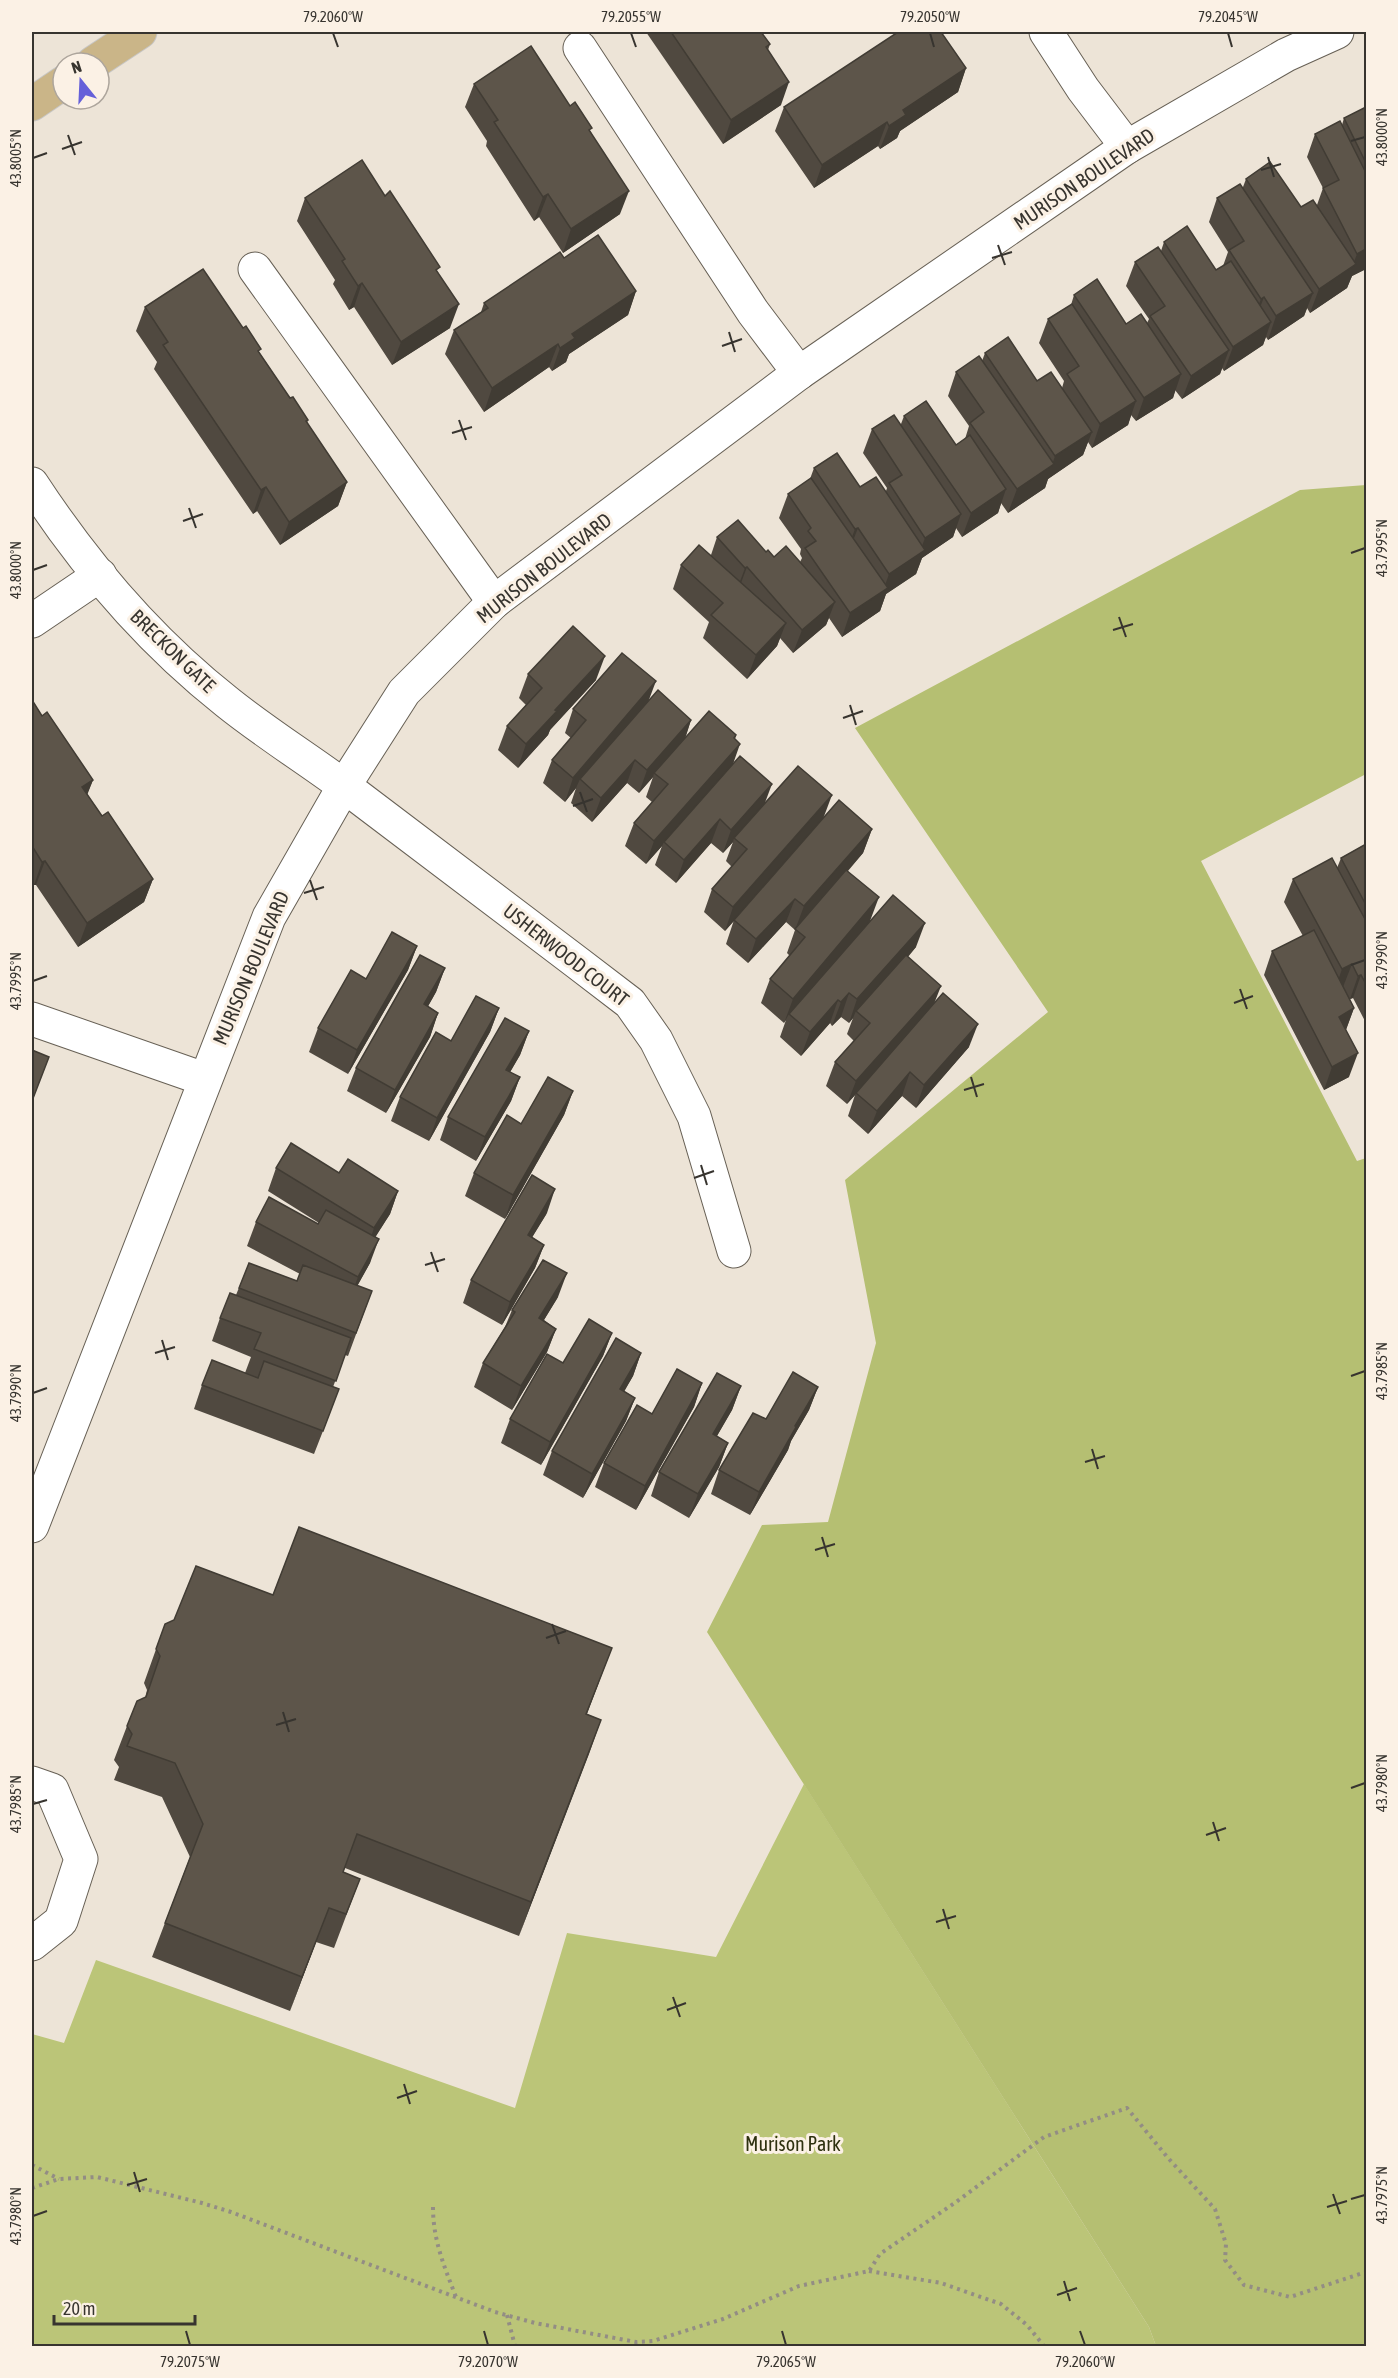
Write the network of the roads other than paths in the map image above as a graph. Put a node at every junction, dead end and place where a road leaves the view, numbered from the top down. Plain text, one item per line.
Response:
1 (140, 32) edge
2 (1046, 32) edge
3 (1337, 32) edge
4 (580, 48) dead end
5 (111, 51) edge
6 (51, 91) edge
7 (32, 104) edge
8 (1127, 147) junction
9 (255, 269) dead end
10 (799, 373) junction
11 (32, 484) edge
12 (100, 575) junction
13 (494, 602) junction
14 (32, 621) edge
15 (344, 786) junction
16 (32, 1019) edge
17 (204, 1079) junction
18 (735, 1251) dead end
19 (32, 1526) edge
20 (32, 1783) edge
21 (32, 1944) edge

1 - 5 main road
2 - 8 street
3 - 8 street, MURISON BOULEVARD
4 - 10 street
6 - 7 main road
8 - 10 street, MURISON BOULEVARD
9 - 13 street
10 - 13 street, MURISON BOULEVARD
11 - 12 street, BRECKON GATE
12 - 14 street
12 - 15 street, BRECKON GATE
13 - 15 street, MURISON BOULEVARD
15 - 17 street, MURISON BOULEVARD
15 - 18 street, USHERWOOD COURT
16 - 17 street
17 - 19 street, MURISON BOULEVARD
20 - 21 street

